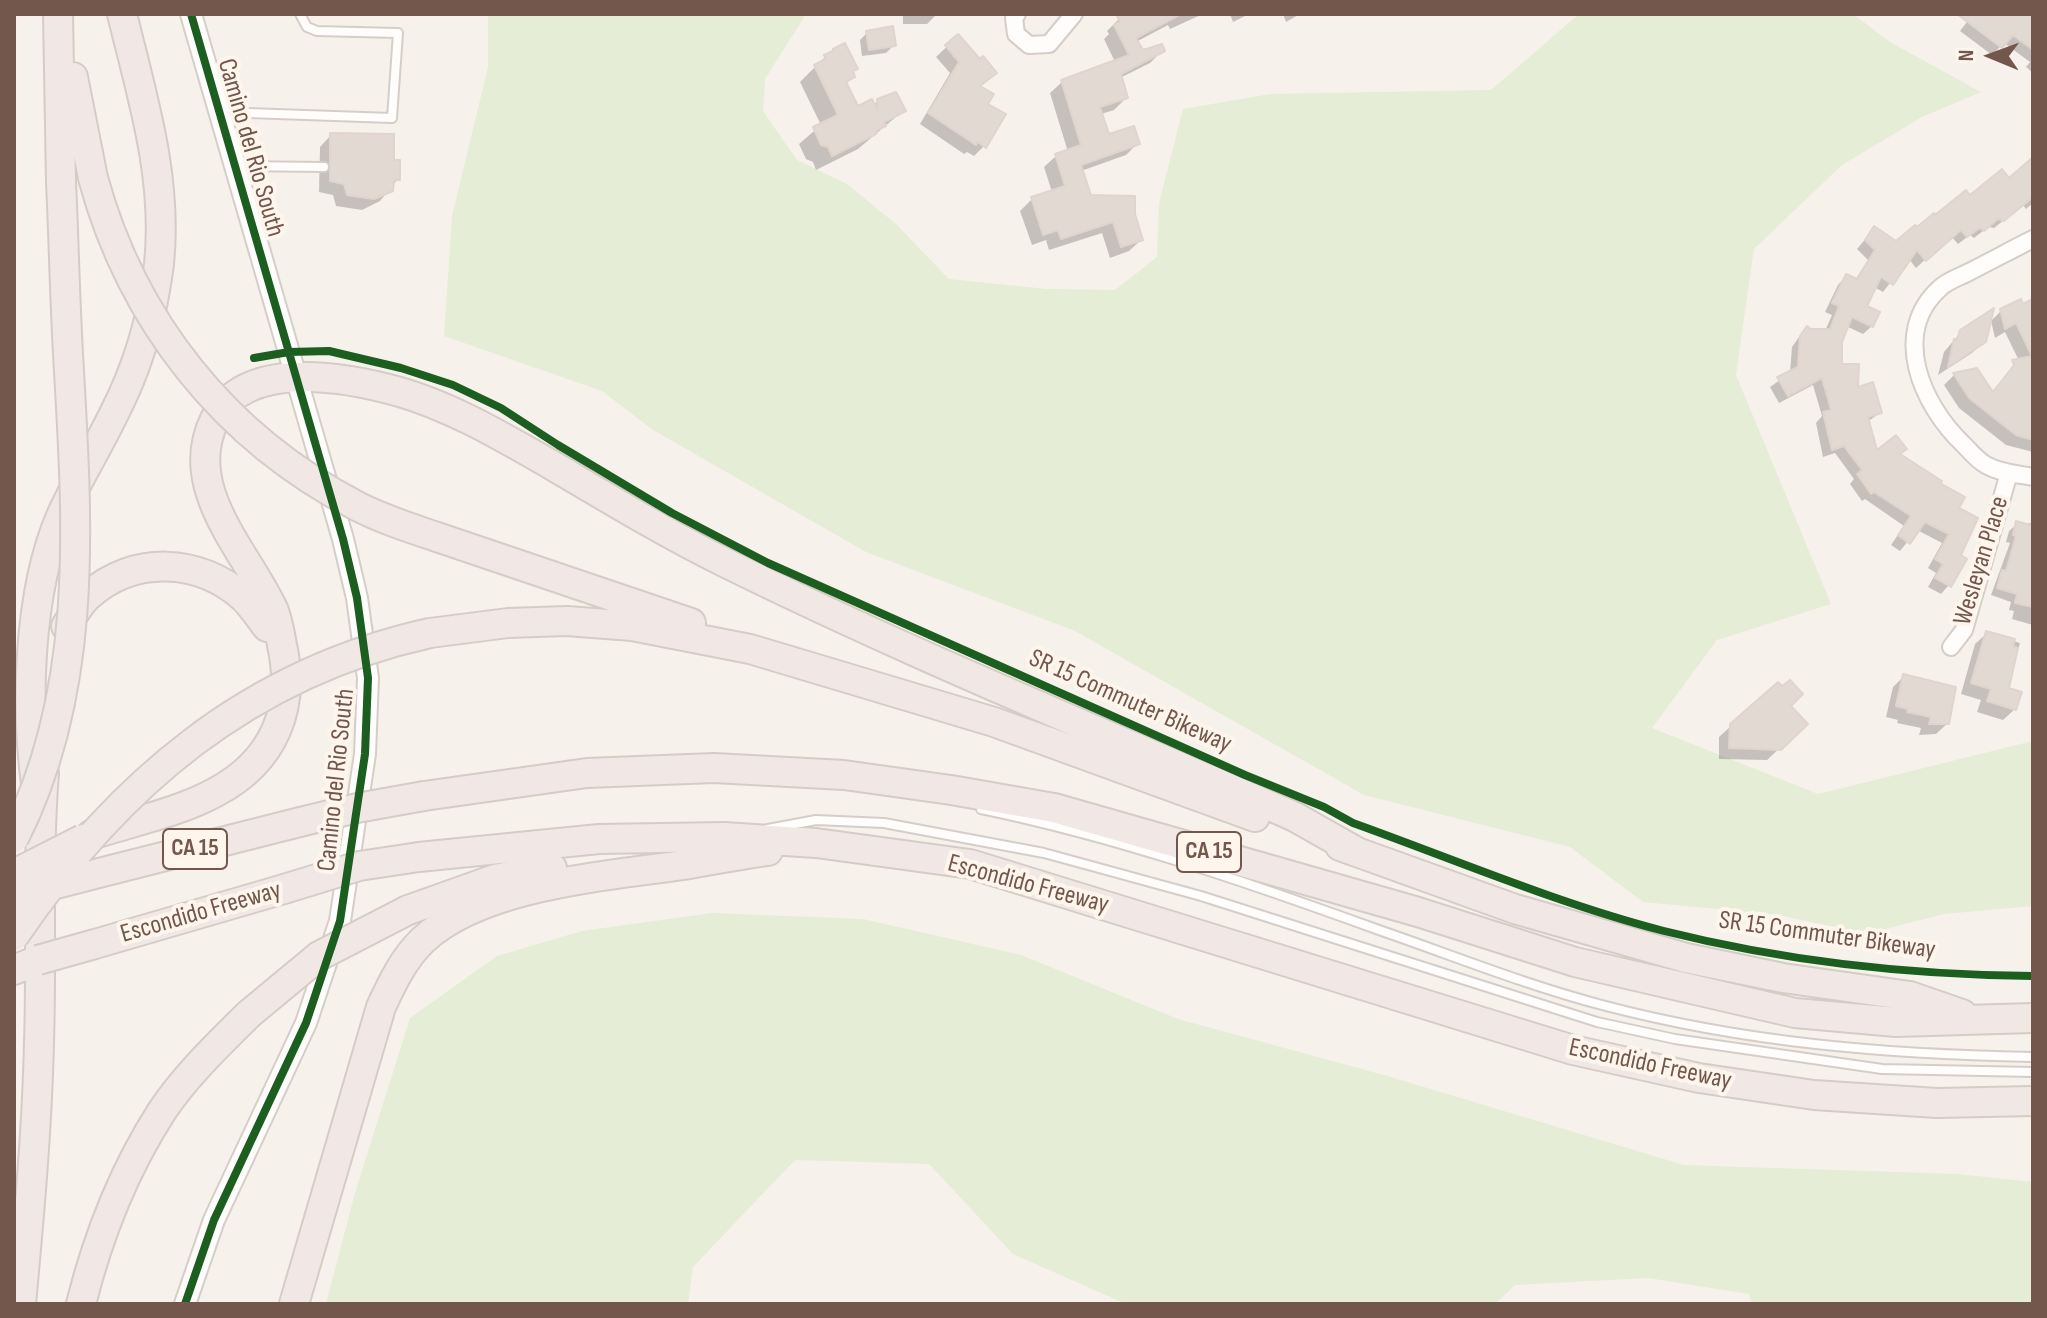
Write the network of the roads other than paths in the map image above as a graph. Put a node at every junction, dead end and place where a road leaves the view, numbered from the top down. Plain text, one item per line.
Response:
1 (58, 14) edge
2 (64, 14) edge
3 (122, 14) edge
4 (191, 14) edge
5 (300, 14) edge
6 (1017, 14) edge
7 (1074, 14) edge
8 (218, 112) junction
9 (234, 166) junction
10 (324, 167) dead end
11 (2033, 239) edge
12 (297, 379) junction
13 (2009, 473) junction
14 (2033, 477) edge
15 (1951, 647) dead end
16 (750, 649) junction
17 (284, 651) junction
18 (951, 790) junction
19 (357, 808) junction
20 (41, 820) junction
21 (724, 837) junction
22 (14, 838) edge
23 (816, 843) junction
24 (1357, 852) junction
25 (684, 865) junction
26 (14, 874) edge
27 (14, 895) edge
28 (14, 936) edge
29 (22, 965) edge
30 (2033, 1018) edge
31 (1982, 1020) junction
32 (2033, 1057) edge
33 (2033, 1072) edge
34 (2033, 1101) edge
35 (21, 1304) edge
36 (81, 1304) edge
37 (185, 1304) edge
38 (294, 1304) edge

1 - 22 highway, bridge
2 - 16 highway, bridge
3 - 20 highway
4 - 8 street, Camino del Rio South
5 - 8 lane
6 - 7 street
8 - 9 street, Camino del Rio South
9 - 10 lane
9 - 12 street, Camino del Rio South
11 - 13 street
12 - 17 highway
12 - 19 street, Camino del Rio South
12 - 24 highway
13 - 14 street
13 - 15 street, Wesleyan Place
16 - 24 highway
16 - 28 highway, bridge
17 - 20 highway
17 - 26 highway, bridge
18 - 19 highway, CA 15, bridge
18 - 31 highway, CA 15
18 - 32 lane
19 - 27 highway, CA 15, bridge
19 - 37 street, Camino del Rio South
20 - 35 highway
21 - 23 highway, Escondido Freeway / CA 15
21 - 29 highway, Escondido Freeway / CA 15, bridge
21 - 33 lane
23 - 25 highway
23 - 34 highway, Escondido Freeway / CA 15
24 - 31 highway
25 - 36 highway, bridge
25 - 38 highway
30 - 31 highway, CA 15

